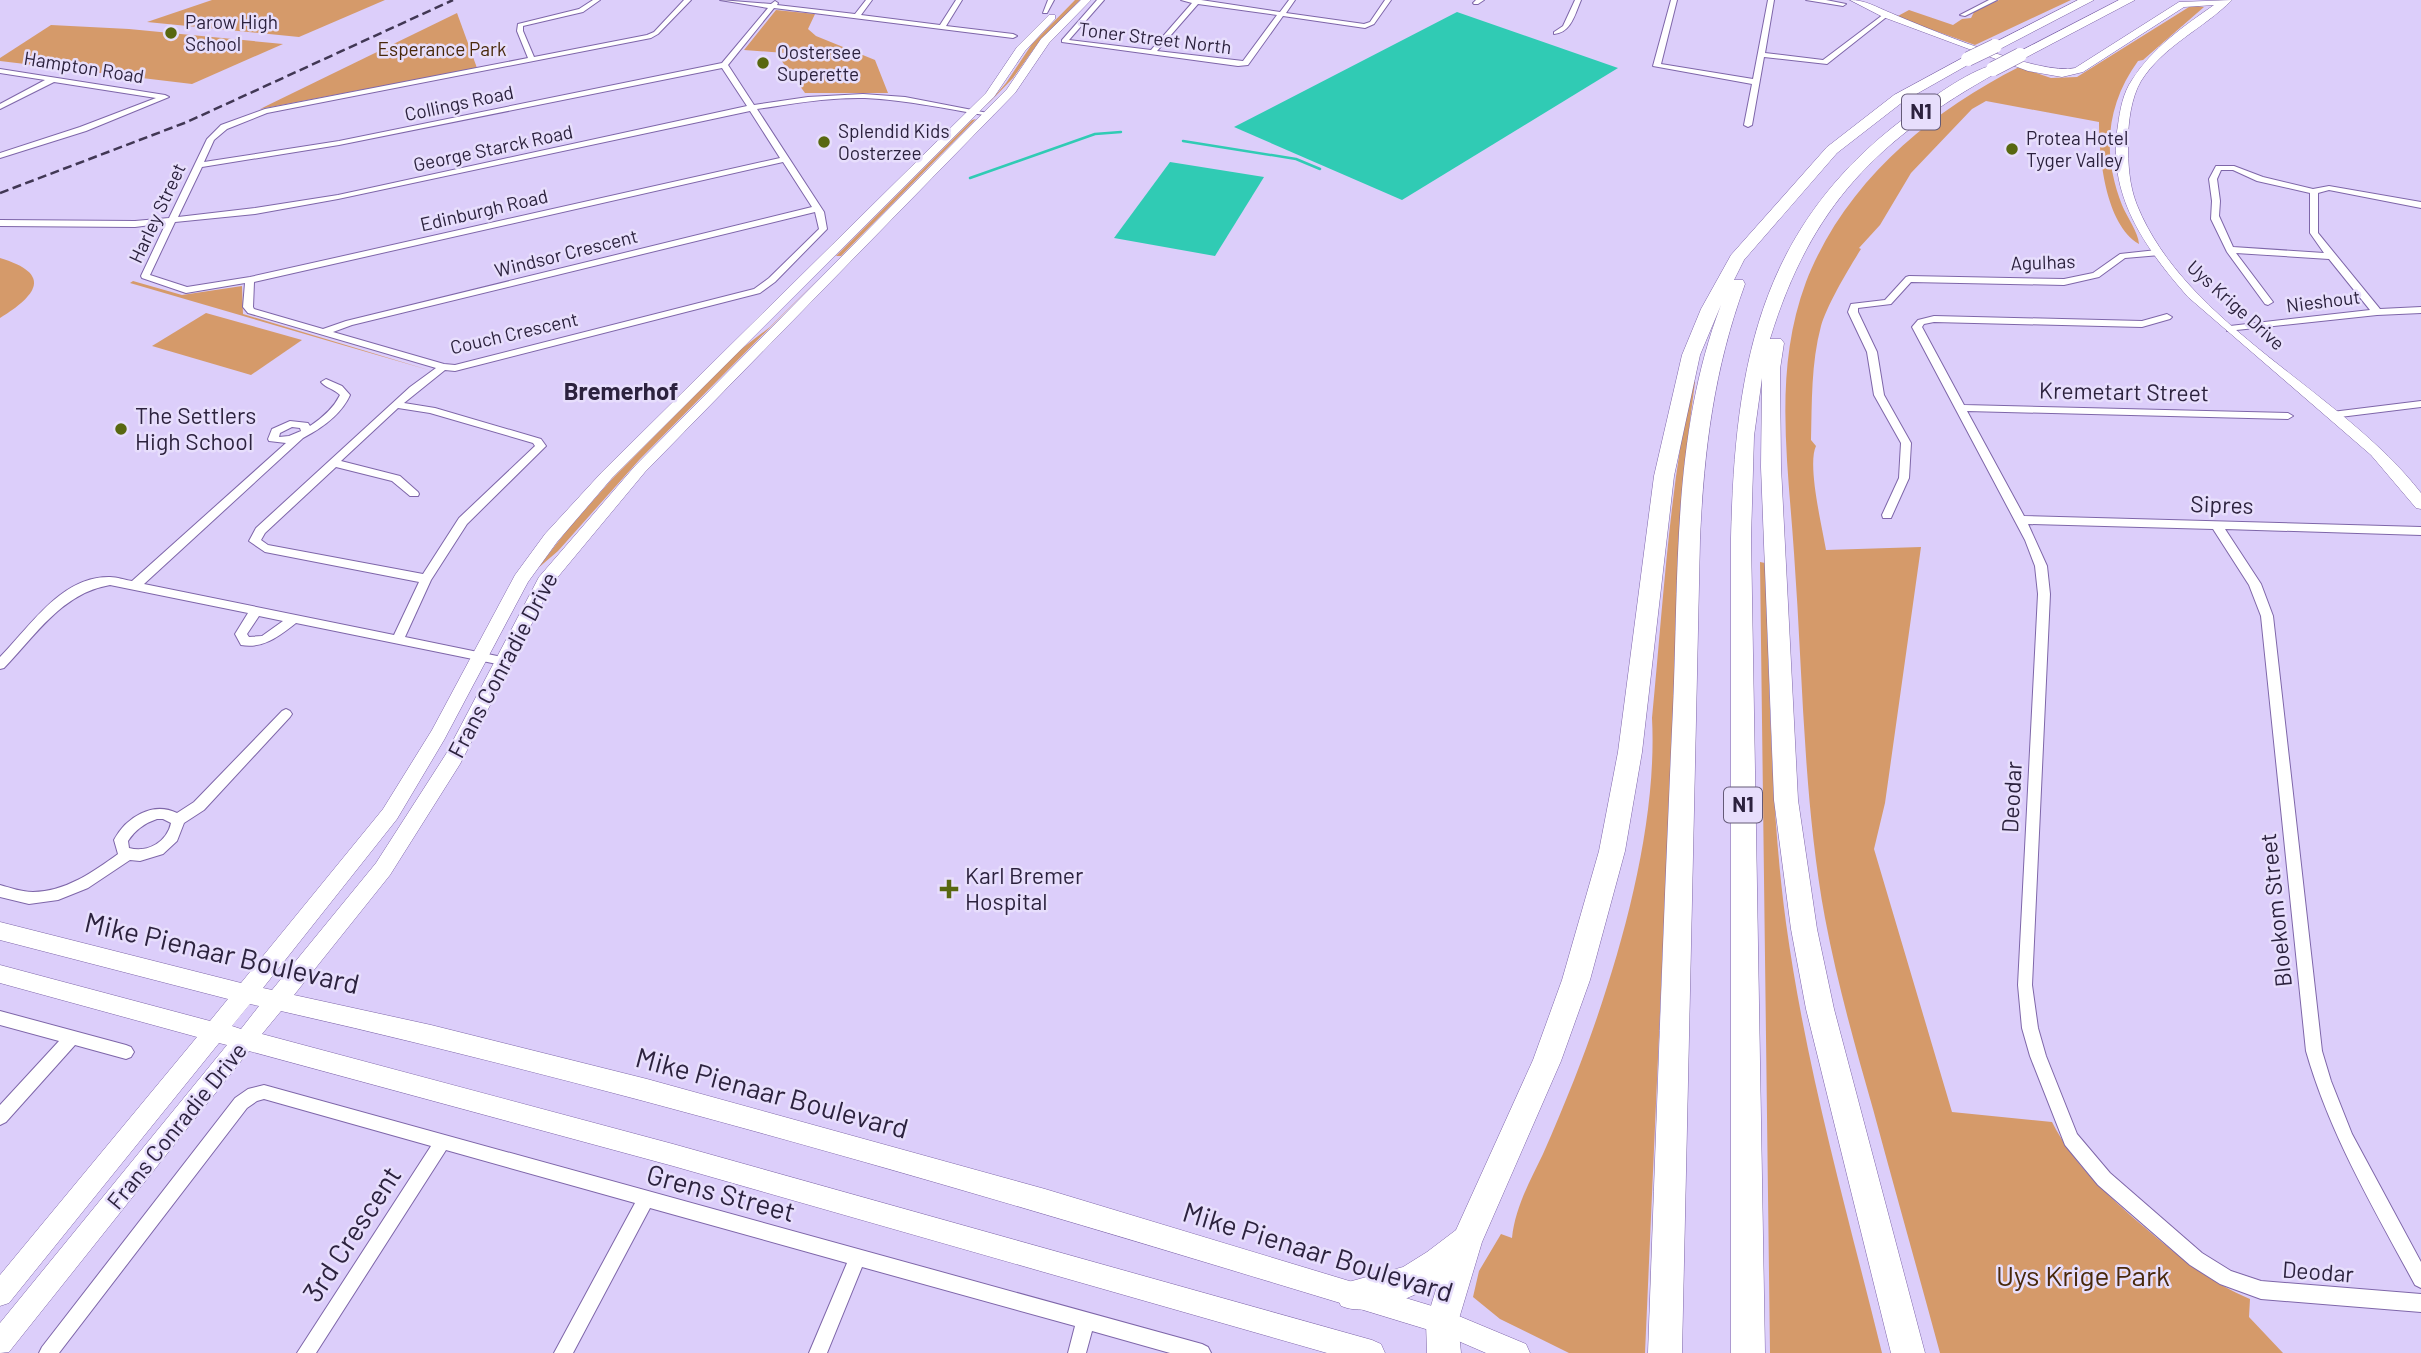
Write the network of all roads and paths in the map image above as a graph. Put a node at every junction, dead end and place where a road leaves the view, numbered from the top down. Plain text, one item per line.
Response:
1 (597, 0) edge
2 (688, 0) edge
3 (723, 0) edge
4 (869, 0) edge
5 (960, 0) edge
6 (1051, 0) edge
7 (1069, 0) edge
8 (1086, 0) edge
9 (1101, 0) edge
10 (1184, 0) edge
11 (1292, 0) edge
12 (1388, 0) edge
13 (1578, 0) edge
14 (1674, 0) edge
15 (1771, 0) edge
16 (1810, 0) edge
17 (1855, 0) edge
18 (1994, 0) edge
19 (2088, 0) edge
20 (2129, 0) edge
21 (1197, 1) edge
22 (2206, 1) edge
23 (2224, 2) edge
24 (775, 3) edge
25 (1843, 4) dead end
26 (1045, 12) dead end
27 (1282, 14) junction
28 (1886, 15) junction
29 (1963, 15) dead end
30 (857, 16) junction
31 (942, 27) junction
32 (1556, 33) dead end
33 (1013, 36) dead end
34 (1152, 53) junction
35 (1761, 55) junction
36 (532, 60) junction
37 (724, 65) junction
38 (1993, 69) joint
39 (0, 71) edge
40 (53, 79) junction
41 (1756, 82) junction
42 (0, 107) edge
43 (753, 107) junction
44 (973, 111) junction
45 (989, 114) junction
46 (1748, 124) dead end
47 (0, 156) edge
48 (786, 159) junction
49 (198, 165) junction
50 (2301, 189) joint
51 (2314, 192) junction
52 (1790, 195) junction
53 (2421, 205) edge
54 (818, 211) junction
55 (170, 222) junction
56 (0, 223) edge
57 (2232, 250) junction
58 (2157, 253) junction
59 (2329, 256) junction
60 (1788, 264) junction
61 (250, 280) junction
62 (189, 290) joint
63 (2268, 302) dead end
64 (2421, 310) edge
65 (2377, 312) junction
66 (2167, 317) dead end
67 (2230, 329) junction
68 (324, 332) junction
69 (443, 367) junction
70 (326, 382) dead end
71 (2421, 404) edge
72 (396, 405) junction
73 (1959, 408) junction
74 (2332, 415) junction
75 (2288, 416) dead end
76 (302, 434) junction
77 (283, 443) junction
78 (280, 455) junction
79 (334, 463) junction
80 (414, 494) dead end
81 (2421, 504) edge
82 (1887, 515) dead end
83 (2021, 520) junction
84 (2217, 526) junction
85 (2421, 531) edge
86 (426, 579) junction
87 (135, 584) junction
88 (256, 611) junction
89 (294, 619) junction
90 (397, 640) junction
91 (0, 649) edge
92 (14, 651) junction
93 (479, 655) junction
94 (502, 661) junction
95 (0, 665) edge
96 (286, 714) dead end
97 (178, 820) junction
98 (128, 854) junction
99 (0, 891) edge
100 (0, 931) edge
101 (0, 974) edge
102 (246, 993) junction
103 (277, 1000) junction
104 (0, 1018) edge
105 (214, 1034) junction
106 (72, 1037) junction
107 (246, 1041) junction
108 (126, 1052) dead end
109 (234, 1112) joint
110 (0, 1117) edge
111 (442, 1143) junction
112 (646, 1199) junction
113 (1466, 1240) junction
114 (858, 1257) junction
115 (2421, 1279) edge
116 (0, 1294) edge
117 (1352, 1295) junction
118 (2421, 1303) edge
119 (1086, 1320) junction
120 (1443, 1337) edge
121 (0, 1343) edge
122 (48, 1353) edge
123 (306, 1353) edge
124 (563, 1353) edge
125 (818, 1353) edge
126 (1077, 1353) edge
127 (1202, 1353) edge
128 (1372, 1353) edge
129 (1517, 1353) edge
130 (1665, 1353) edge
131 (1748, 1353) edge
132 (1908, 1353) edge

1 - 36 street
2 - 36 street
3 - 24 street
4 - 30 street
5 - 31 street
6 - 26 street
7 - 44 main road, Frans Conradie Drive
8 - 45 main road, Frans Conradie Drive
9 - 34 street, Toner Street North
10 - 21 street
11 - 27 street
12 - 27 street
13 - 32 street
14 - 41 street
15 - 35 street
16 - 25 street
17 - 28 main road
18 - 29 street
19 - 52 highway, N1, bridge
20 - 38 highway, N1, bridge
21 - 27 street
21 - 34 street
22 - 23 main road
22 - 28 main road
23 - 58 main road, Uys Krige Drive
24 - 30 street
24 - 37 street
27 - 34 street, Toner Street North
28 - 35 street
30 - 31 street
31 - 33 street
35 - 41 street
36 - 49 street, Harley Street
37 - 43 street
37 - 49 street, Collings Road
38 - 60 highway, N1
39 - 40 street, Hampton Road
40 - 42 street
40 - 47 street, Hampton Road
41 - 46 street
43 - 44 street, George Starck Road
43 - 48 street
43 - 55 street, George Starck Road
44 - 45 street, George Starck Road
44 - 93 main road, Frans Conradie Drive
45 - 94 main road, Frans Conradie Drive
48 - 54 street
48 - 61 street, Edinburgh Road
49 - 55 street, Harley Street
50 - 51 street
50 - 57 street
51 - 53 street
51 - 59 street
52 - 113 highway
52 - 130 highway, N1
54 - 68 street, Windsor Crescent
54 - 69 street, Couch Crescent
55 - 56 street, George Starck Road
55 - 62 street, Harley Street
57 - 59 street
57 - 63 street
58 - 67 main road, Uys Krige Drive
58 - 82 street, Agulhas
59 - 65 street
60 - 131 highway, N1
60 - 132 highway
61 - 62 street, Edinburgh Road
61 - 68 street, Couch Crescent
64 - 65 street, Nieshout
65 - 67 street, Nieshout
66 - 73 street, Deodar
67 - 74 main road, Uys Krige Drive
68 - 69 street, Couch Crescent
69 - 72 street
70 - 76 street
71 - 74 street
72 - 79 street
72 - 86 street
73 - 75 street, Kremetart Street
73 - 83 street, Deodar
74 - 81 main road, Uys Krige Drive
76 - 77 street
76 - 77 street
76 - 78 street
77 - 78 street
78 - 87 street
79 - 80 street
79 - 86 street
83 - 84 street, Sipres
83 - 118 street, Deodar
84 - 85 street, Sipres
84 - 115 street, Bloekom Street
86 - 90 street
87 - 88 street
87 - 92 street
88 - 89 street
88 - 89 street
89 - 90 street
90 - 93 street
91 - 92 street
92 - 95 street
93 - 94 street
93 - 102 main road, Frans Conradie Drive
94 - 103 main road, Frans Conradie Drive
96 - 97 street
97 - 98 street
97 - 98 street
98 - 99 street
100 - 102 main road, Mike Pienaar Boulevard
101 - 105 main road
102 - 103 main road, Mike Pienaar Boulevard
102 - 105 main road, Frans Conradie Drive
103 - 107 main road, Frans Conradie Drive
103 - 117 main road, Mike Pienaar Boulevard
104 - 106 street
105 - 107 main road
105 - 116 main road, Frans Conradie Drive
106 - 108 street
106 - 110 street
107 - 121 main road, Frans Conradie Drive
107 - 128 main road
109 - 111 street, Grens Street
109 - 122 street
111 - 112 street, Grens Street
111 - 123 street, 3rd Crescent
112 - 114 street, Grens Street
112 - 124 street
113 - 117 highway
113 - 120 highway
114 - 119 street, Grens Street
114 - 125 street
117 - 120 main road, Mike Pienaar Boulevard
119 - 126 street
119 - 127 street, Grens Street
120 - 129 main road, Mike Pienaar Boulevard

